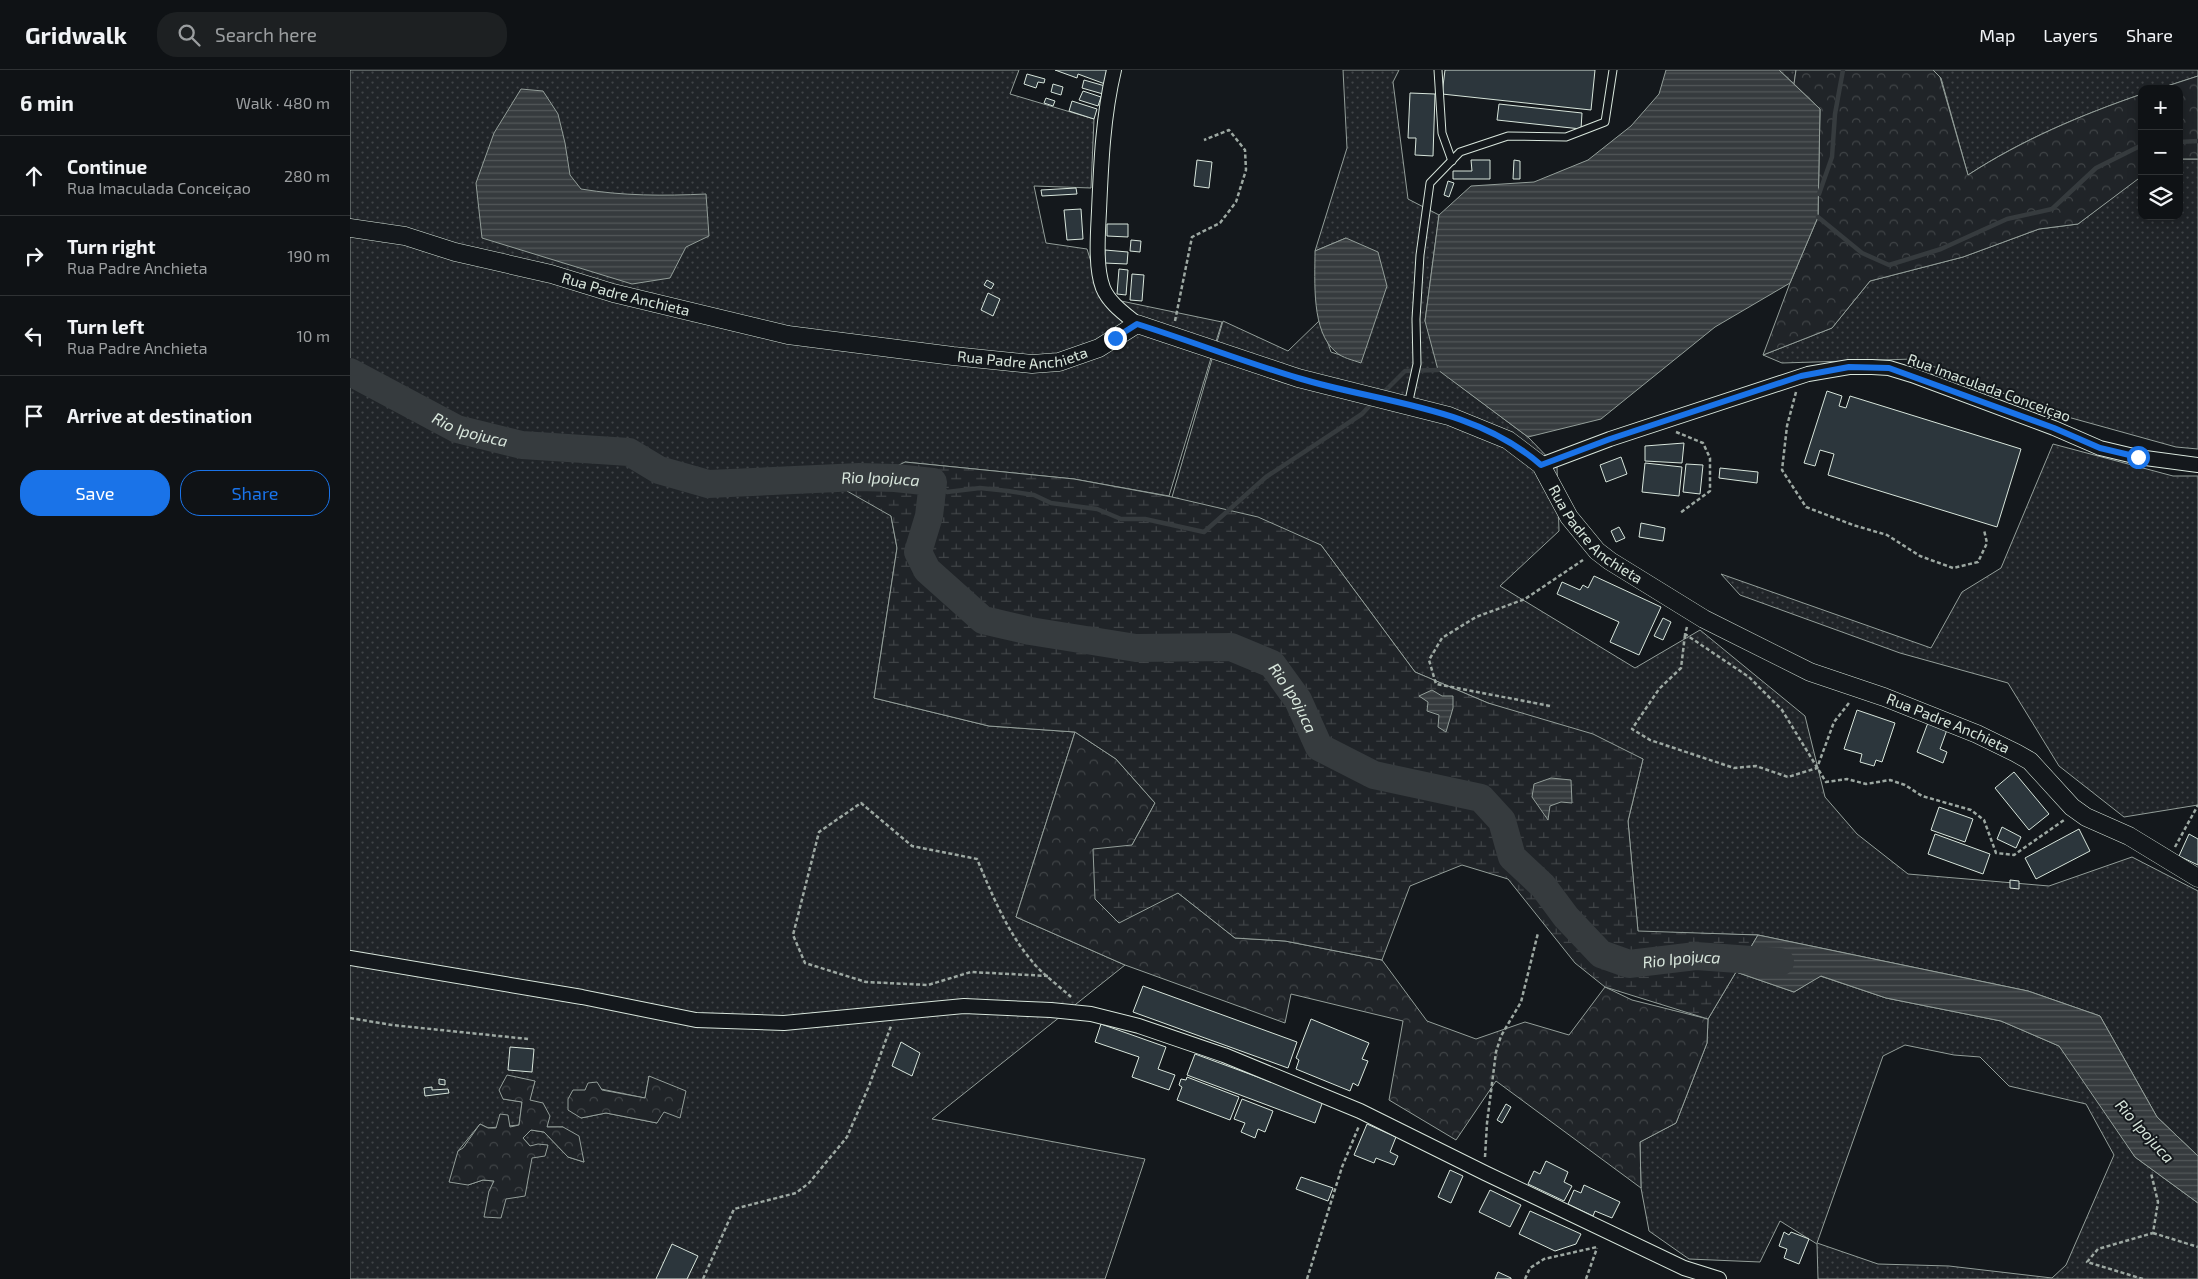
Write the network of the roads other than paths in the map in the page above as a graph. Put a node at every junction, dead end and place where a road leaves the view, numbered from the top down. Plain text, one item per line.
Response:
1 (1114, 70) edge
2 (1438, 70) edge
3 (1612, 70) edge
4 (1452, 161) junction
5 (350, 228) edge
6 (1137, 324) junction
7 (1408, 405) junction
8 (1541, 465) junction
9 (2198, 465) edge
10 (2198, 878) edge
11 (350, 958) edge
12 (1719, 1279) edge

1 - 6 street
2 - 4 lane
3 - 4 lane
4 - 7 lane
5 - 6 street, Rua Padre Anchieta
6 - 7 street, Rua Padre Anchieta
7 - 8 street, Rua Padre Anchieta
8 - 9 street, Rua Imaculada Conceiçao
8 - 10 street, Rua Padre Anchieta
11 - 12 street

